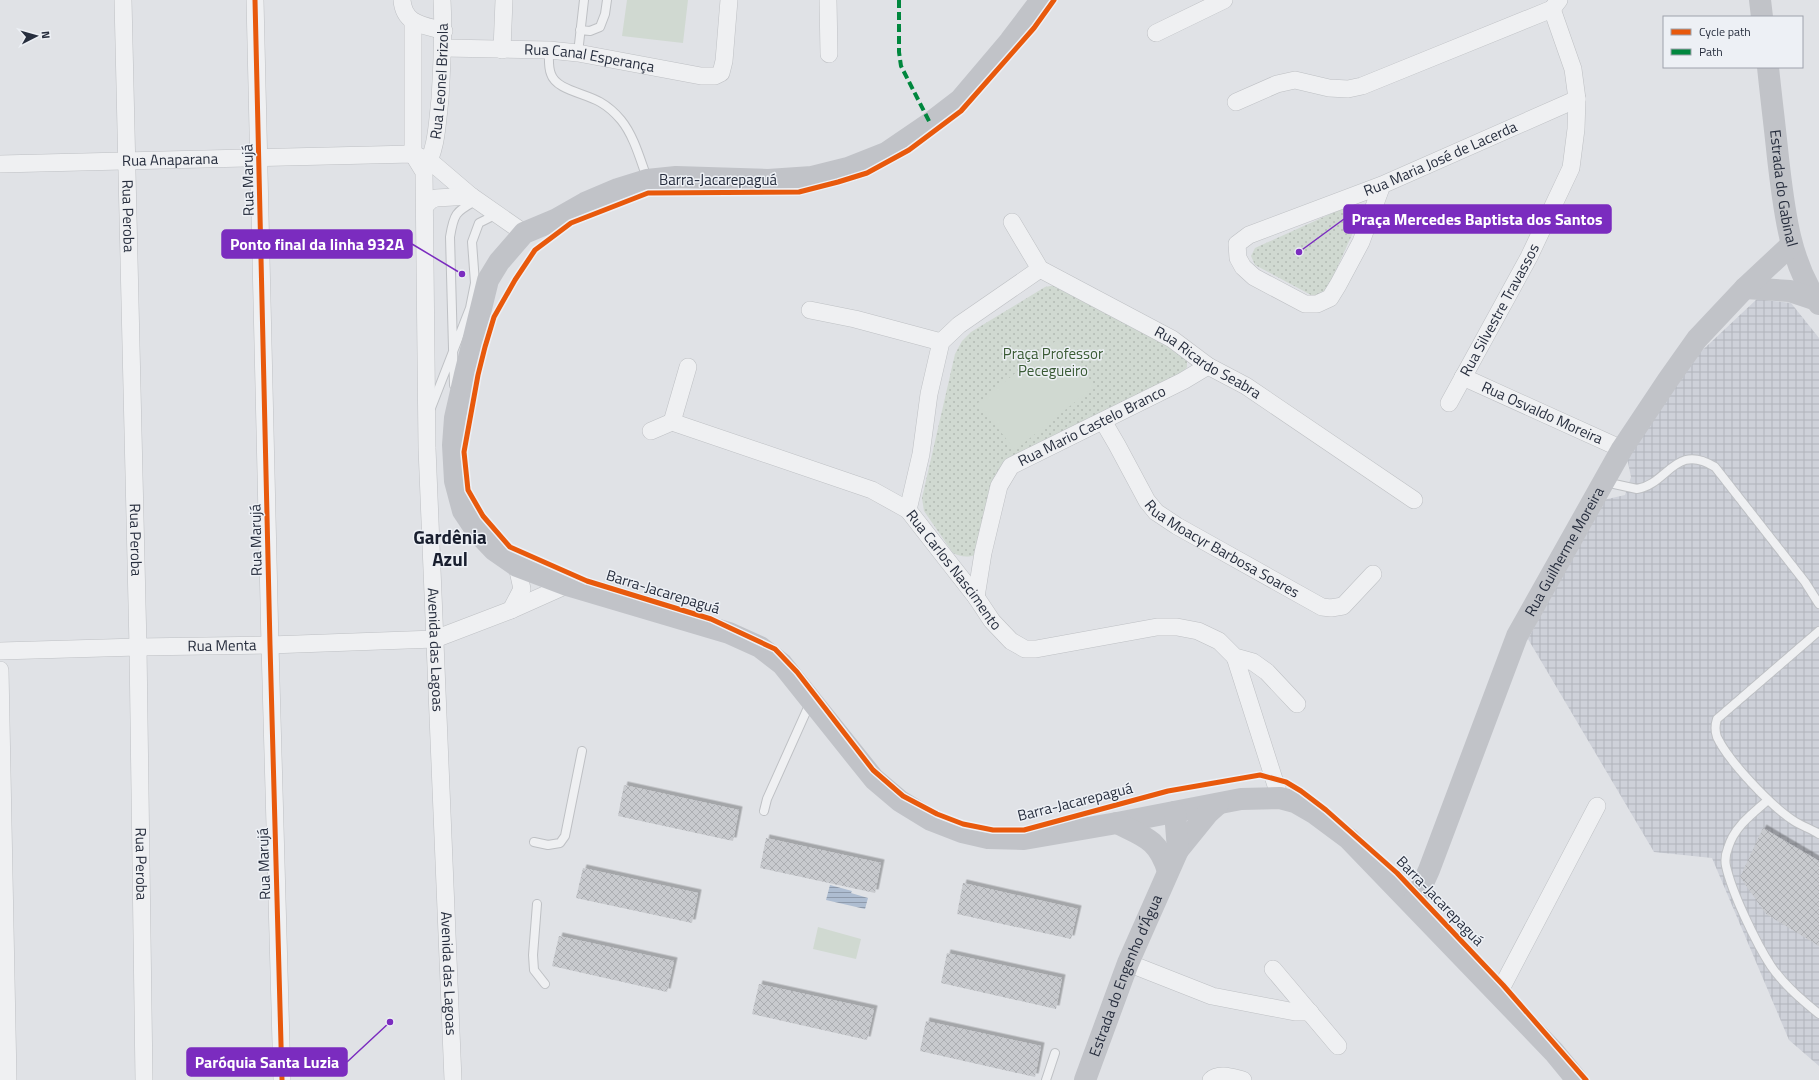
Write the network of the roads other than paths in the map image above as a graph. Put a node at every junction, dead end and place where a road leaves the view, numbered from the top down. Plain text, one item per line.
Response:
1 (123, 0) edge
2 (255, 0) edge
3 (402, 0) edge
4 (442, 0) edge
5 (504, 0) edge
6 (584, 0) edge
7 (607, 0) edge
8 (729, 0) edge
9 (828, 0) edge
10 (1041, 0) edge
11 (1224, 0) edge
12 (1760, 0) edge
13 (1556, 4) edge
14 (1762, 16) edge
15 (413, 22) junction
16 (580, 30) junction
17 (444, 31) junction
18 (1156, 33) dead end
19 (444, 48) junction
20 (502, 50) junction
21 (549, 50) junction
22 (578, 53) junction
23 (829, 54) dead end
24 (1768, 68) edge
25 (1577, 99) junction
26 (1236, 102) dead end
27 (413, 154) junction
28 (259, 159) junction
29 (127, 162) junction
30 (0, 164) edge
31 (427, 167) junction
32 (647, 180) junction
33 (1382, 185) junction
34 (474, 198) junction
35 (424, 206) junction
36 (497, 214) junction
37 (1012, 222) dead end
38 (524, 233) junction
39 (1791, 245) junction
40 (1040, 270) junction
41 (1746, 288) junction
42 (1818, 302) edge
43 (810, 310) dead end
44 (942, 342) junction
45 (453, 350) junction
46 (1208, 366) junction
47 (688, 367) dead end
48 (1463, 376) junction
49 (1448, 403) dead end
50 (455, 418) junction
51 (427, 420) junction
52 (1103, 421) junction
53 (672, 422) junction
54 (651, 431) dead end
55 (1622, 449) junction
56 (1604, 482) junction
57 (1414, 500) dead end
58 (908, 510) junction
59 (517, 566) junction
60 (1373, 574) dead end
61 (567, 585) junction
62 (976, 597) junction
63 (1819, 604) edge
64 (511, 610) junction
65 (1819, 631) edge
66 (435, 639) junction
67 (270, 645) junction
68 (138, 647) junction
69 (0, 651) edge
70 (1235, 657) junction
71 (0, 670) edge
72 (812, 700) junction
73 (1297, 704) dead end
74 (582, 750) dead end
75 (1280, 798) junction
76 (1768, 800) junction
77 (1218, 804) junction
78 (1597, 806) dead end
79 (764, 811) dead end
80 (1175, 812) junction
81 (1117, 823) junction
82 (1819, 834) edge
83 (534, 842) dead end
84 (1178, 850) junction
85 (1168, 871) junction
86 (1412, 903) junction
87 (537, 904) dead end
88 (1128, 963) junction
89 (1273, 969) dead end
90 (545, 984) dead end
91 (1497, 994) junction
92 (1310, 1012) junction
93 (1819, 1014) edge
94 (1338, 1046) dead end
95 (1056, 1053) dead end
96 (8, 1080) edge
97 (144, 1080) edge
98 (282, 1080) edge
99 (453, 1080) edge
100 (1046, 1080) edge
101 (1085, 1080) edge
102 (1211, 1080) edge
103 (1243, 1080) edge
104 (1577, 1080) edge

1 - 29 street, Rua Peroba
2 - 28 street, Rua Marujá
3 - 15 street
4 - 17 street, Rua Leonel Brizola
5 - 20 street
6 - 16 lane
7 - 16 lane
8 - 22 street, Rua Canal Esperança
9 - 23 street
10 - 32 main road
11 - 18 street
12 - 14 main road
13 - 25 street, Rua Silvestre Travassos
13 - 26 street
15 - 17 street
15 - 27 street
16 - 22 lane
17 - 19 street, Rua Leonel Brizola
19 - 20 street, Rua Canal Esperança
19 - 31 street, Rua Leonel Brizola
20 - 21 street, Rua Canal Esperança
21 - 22 street, Rua Canal Esperança
21 - 32 lane
24 - 39 main road, Estrada do Gabinal
25 - 33 street, Rua Maria José de Lacerda
25 - 48 street, Rua Silvestre Travassos
27 - 28 street, Rua Anaparana
27 - 31 street
28 - 29 street, Rua Anaparana
28 - 67 street, Rua Marujá
29 - 30 street, Rua Anaparana
29 - 68 street, Rua Peroba
31 - 34 street
31 - 35 street, Avenida das Lagoas
32 - 38 main road
33 - 33 street, Rua Maria José de Lacerda
34 - 35 street
34 - 36 street
34 - 45 lane
35 - 51 street, Avenida das Lagoas
36 - 38 street
36 - 45 lane
37 - 40 street
38 - 50 main road
39 - 41 main road, Rua Guilherme Moreira
39 - 42 main road, Estrada do Gabinal
40 - 44 street
40 - 46 street, Rua Ricardo Seabra
41 - 42 main road
41 - 55 main road, Rua Guilherme Moreira
43 - 44 street
44 - 58 street
45 - 50 lane
45 - 51 lane
46 - 52 street, Rua Mario Castelo Branco
46 - 57 street, Rua Ricardo Seabra
47 - 53 street
48 - 49 street, Rua Silvestre Travassos
48 - 55 street, Rua Osvaldo Moreira
50 - 59 main road
51 - 66 street, Avenida das Lagoas
52 - 60 street, Rua Moacyr Barbosa Soares
52 - 62 street, Rua Mario Castelo Branco
53 - 54 street
53 - 58 street, Rua Carlos Nascimento
55 - 56 main road, Rua Guilherme Moreira
56 - 63 lane
56 - 86 main road, Rua Guilherme Moreira
58 - 62 street, Rua Carlos Nascimento
59 - 61 main road
59 - 64 street
61 - 64 street, Rua Menta
61 - 72 main road
62 - 70 street, Rua Carlos Nascimento
64 - 66 street, Rua Menta
65 - 76 lane
66 - 67 street, Rua Menta
66 - 99 street, Avenida das Lagoas
67 - 68 street, Rua Menta
67 - 98 street, Rua Marujá
68 - 69 street, Rua Menta
68 - 97 street, Rua Peroba
70 - 73 street, Rua Carlos Nascimento
70 - 75 street, Rua Carlos Nascimento
71 - 96 street
72 - 79 lane
72 - 81 main road
74 - 83 lane
75 - 77 main road
75 - 86 main road
76 - 82 lane
76 - 93 lane
77 - 80 main road
77 - 84 main road
78 - 91 street
80 - 81 main road
80 - 84 main road, Estrada do Engenho d'Água
81 - 85 main road
84 - 85 main road, Estrada do Engenho d'Água
85 - 88 main road, Estrada do Engenho d'Água
86 - 91 main road
87 - 90 lane
88 - 92 street
88 - 101 main road, Estrada do Engenho d'Água
89 - 92 street
91 - 104 main road
92 - 94 street
95 - 100 lane
102 - 103 street

